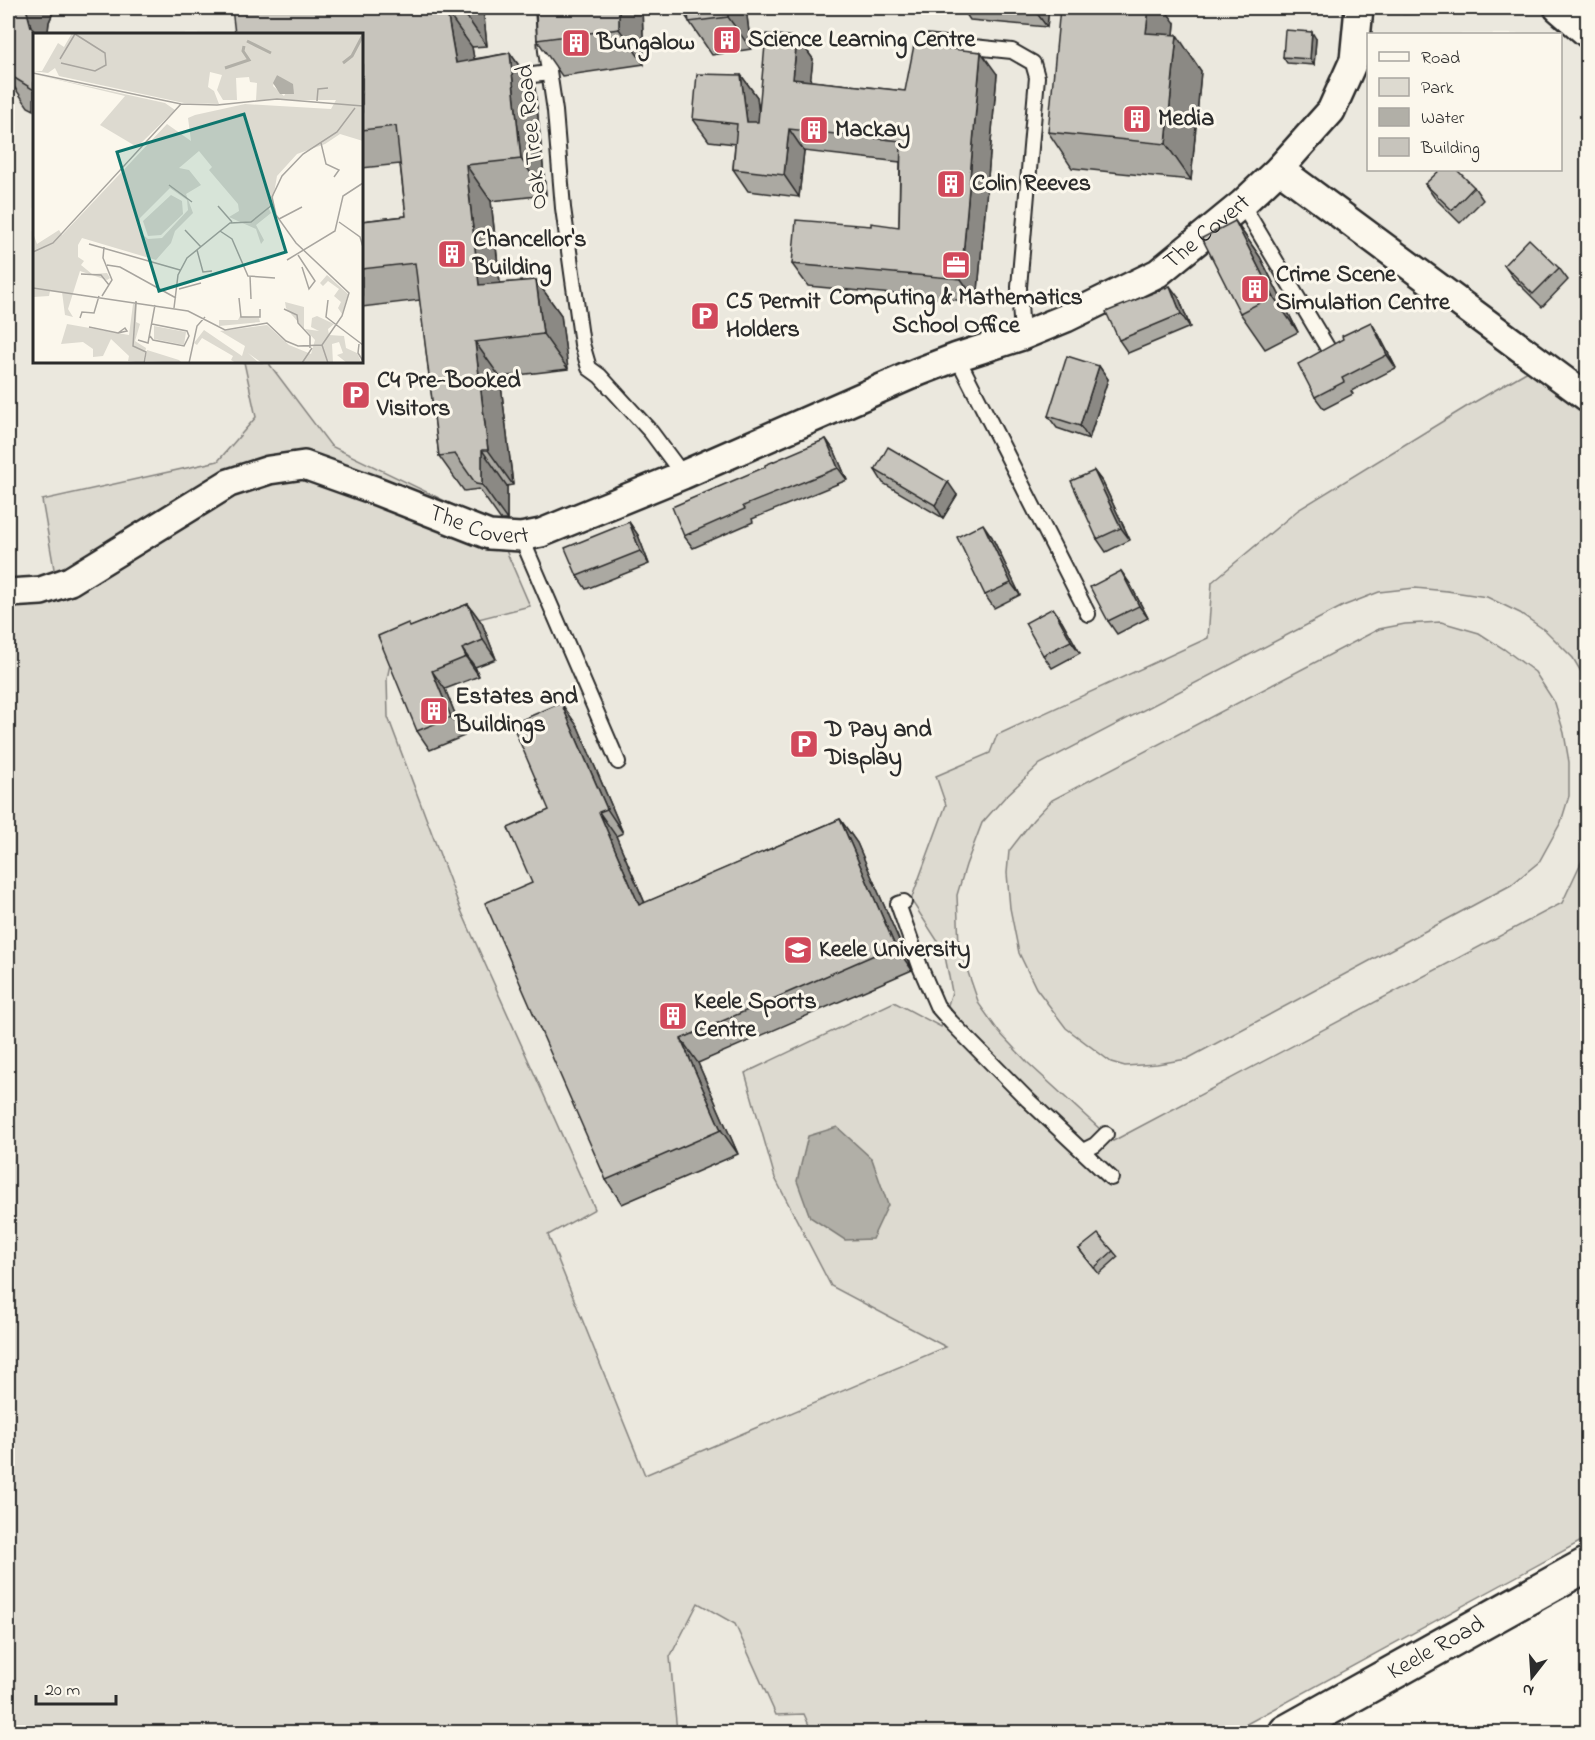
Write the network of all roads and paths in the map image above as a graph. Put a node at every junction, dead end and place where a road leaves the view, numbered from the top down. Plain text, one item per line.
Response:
1 (543, 8) edge
2 (1359, 8) edge
3 (1558, 8) edge
4 (1587, 34) edge
5 (925, 42) dead end
6 (549, 73) junction
7 (497, 80) edge
8 (1279, 169) junction
9 (1242, 204) junction
10 (1022, 336) junction
11 (1328, 347) edge
12 (957, 357) junction
13 (1587, 398) edge
14 (683, 475) junction
15 (521, 537) junction
16 (8, 592) edge
17 (1088, 614) dead end
18 (618, 762) dead end
19 (904, 902) dead end
20 (1106, 1134) dead end
21 (1083, 1151) junction
22 (1112, 1178) dead end
23 (1587, 1564) edge
24 (1286, 1732) edge

1 - 6 lane, Oak Tree Road
2 - 8 street, The Covert
3 - 4 street
5 - 10 lane
6 - 7 lane
6 - 14 lane, Oak Tree Road
8 - 9 street, The Covert
8 - 13 street
9 - 10 street, The Covert
9 - 11 lane
10 - 12 street, The Covert
12 - 14 street, The Covert
12 - 17 lane
14 - 15 street, The Covert
15 - 16 street, The Covert
15 - 18 lane
19 - 21 lane
20 - 21 lane
21 - 22 lane
23 - 24 street, Keele Road

